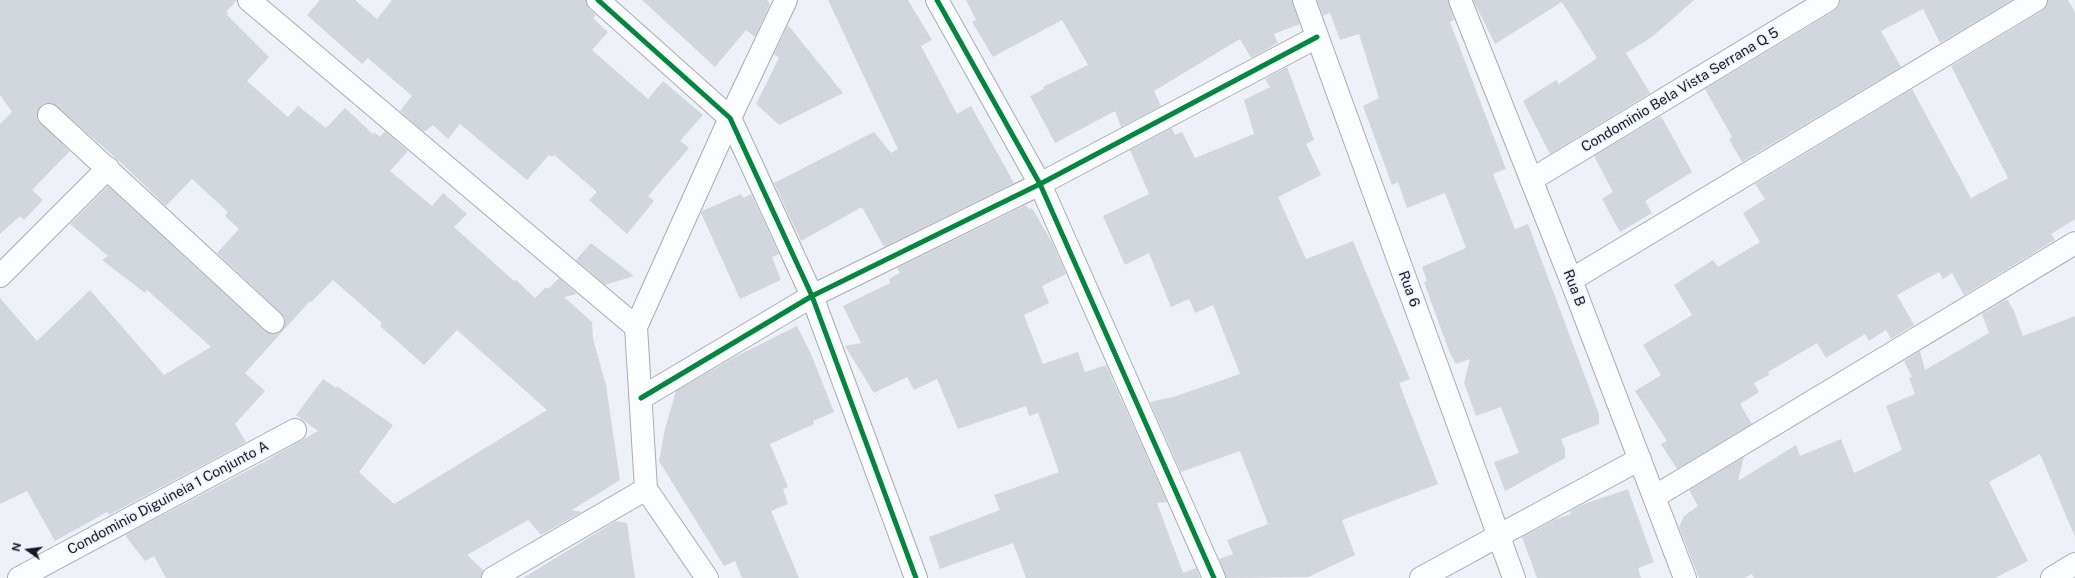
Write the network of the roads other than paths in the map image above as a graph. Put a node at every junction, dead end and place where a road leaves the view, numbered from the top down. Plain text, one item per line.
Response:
1 (249, 0) edge
2 (598, 0) edge
3 (786, 0) edge
4 (937, 0) edge
5 (1304, 0) edge
6 (1460, 0) edge
7 (1828, 0) edge
8 (2036, 0) edge
9 (1317, 37) junction
10 (49, 115) dead end
11 (730, 118) junction
12 (108, 168) junction
13 (1531, 180) junction
14 (1040, 184) junction
15 (2075, 242) edge
16 (0, 276) edge
17 (1571, 280) junction
18 (812, 296) junction
19 (273, 322) dead end
20 (636, 327) junction
21 (641, 398) junction
22 (295, 430) dead end
23 (1640, 459) junction
24 (646, 489) junction
25 (1654, 497) junction
26 (1499, 536) junction
27 (2075, 564) edge
28 (19, 578) edge
29 (493, 578) edge
30 (707, 578) edge
31 (916, 578) edge
32 (1214, 578) edge
33 (1421, 578) edge
34 (1514, 578) edge
35 (1685, 578) edge
36 (2052, 578) edge

1 - 20 street
2 - 11 street
3 - 11 street
4 - 14 street
5 - 9 street, Rua 6
6 - 13 street, Rua B
7 - 13 street, Condominio Bela Vista Serrana Q 5
8 - 17 street
9 - 14 street
9 - 26 street, Rua 6
10 - 12 street
11 - 18 street
11 - 20 street
12 - 16 street
12 - 19 street
13 - 17 street, Rua B
14 - 18 street
14 - 32 street
15 - 25 street
17 - 23 street, Rua B
18 - 21 street
18 - 31 street
20 - 21 street
21 - 24 street
22 - 28 street, Condominio Diguineia 1 Conjunto A
23 - 25 street, Rua B
23 - 26 street
24 - 29 street
24 - 30 street
25 - 35 street, Rua B
26 - 33 street
26 - 34 street, Rua 6
27 - 36 street

